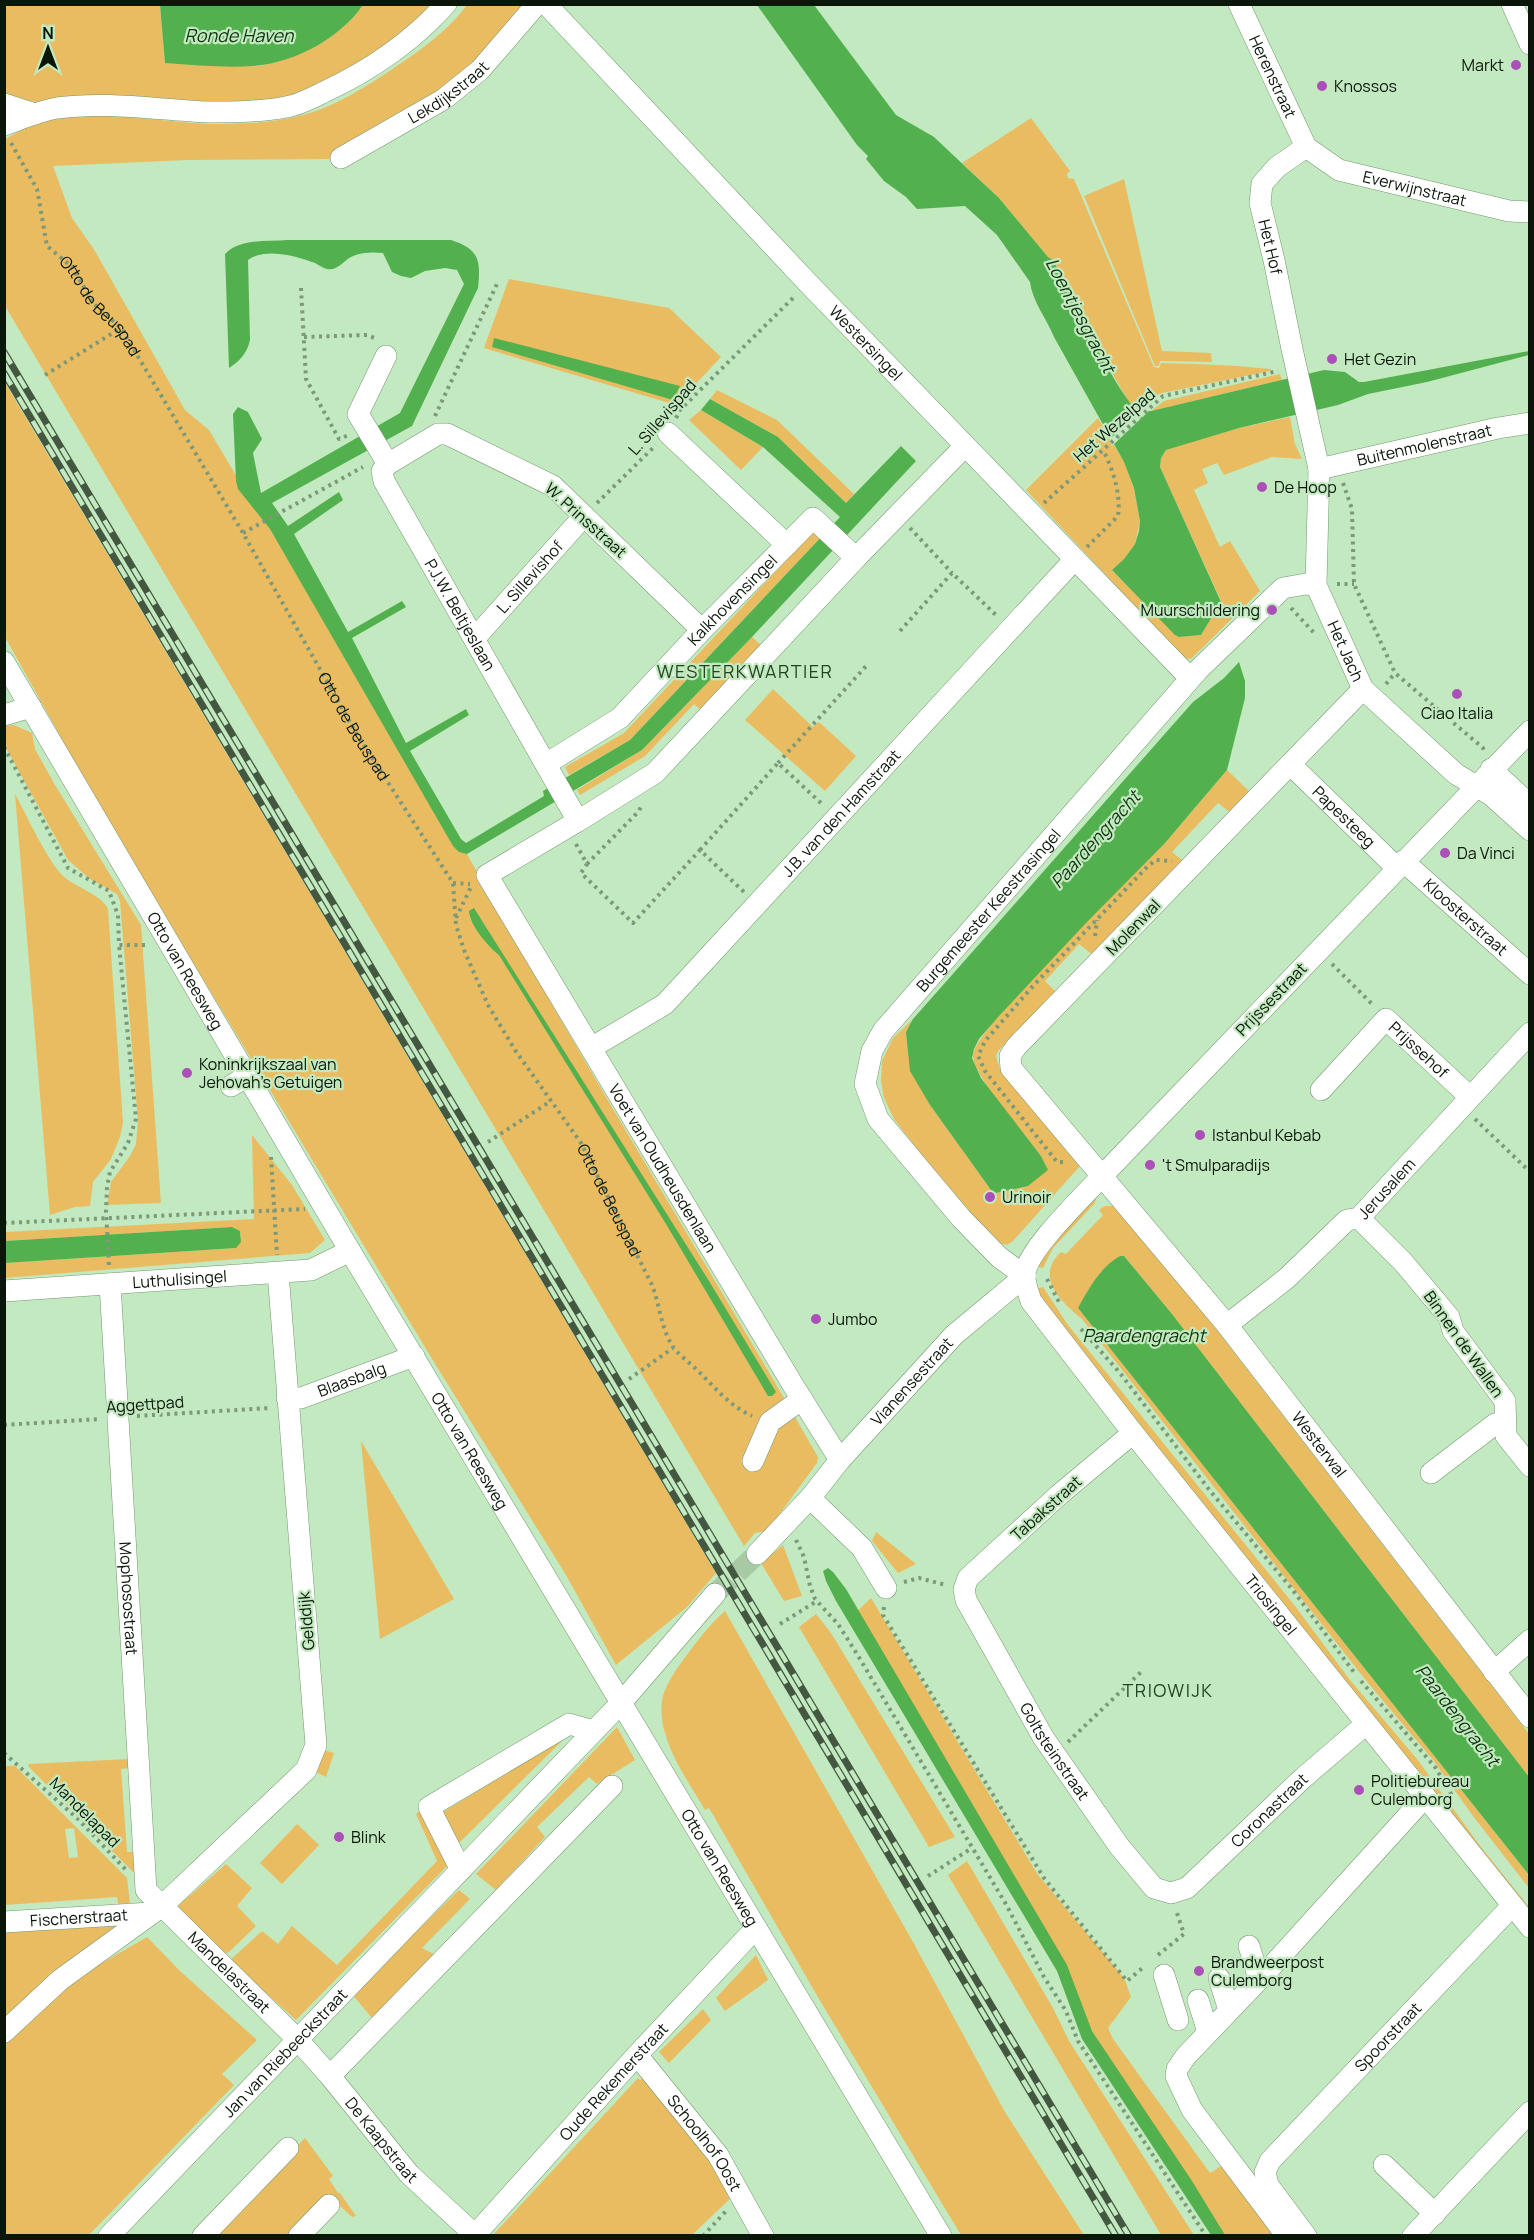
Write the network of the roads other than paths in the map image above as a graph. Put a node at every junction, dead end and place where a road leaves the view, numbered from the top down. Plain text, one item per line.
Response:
1 (446, 4) edge
2 (537, 4) edge
3 (546, 4) edge
4 (1239, 4) edge
5 (1512, 4) edge
6 (1528, 37) edge
7 (4, 104) edge
8 (35, 114) junction
9 (7, 133) edge
10 (1306, 147) junction
11 (341, 158) dead end
12 (1530, 212) edge
13 (386, 356) road end
14 (1530, 423) edge
15 (1310, 425) joint
16 (668, 433) road end
17 (965, 446) junction
18 (383, 462) junction
19 (1328, 467) junction
20 (584, 516) junction
21 (787, 545) junction
22 (856, 558) junction
23 (1075, 559) junction
24 (1316, 585) junction
25 (702, 630) junction
26 (475, 638) junction
27 (4, 662) edge
28 (1190, 678) junction
29 (1363, 689) junction
30 (31, 707) junction
31 (4, 715) edge
32 (1530, 730) edge
33 (1291, 765) junction
34 (549, 769) junction
35 (1491, 769) junction
36 (1475, 785) junction
37 (1530, 805) edge
38 (572, 820) junction
39 (1530, 830) edge
40 (1400, 864) junction
41 (1530, 974) edge
42 (1530, 1033) edge
43 (591, 1048) junction
44 (1320, 1090) dead end
45 (1465, 1101) junction
46 (1102, 1176) junction
47 (1359, 1218) junction
48 (350, 1251) junction
49 (278, 1273) junction
50 (1024, 1276) junction
51 (110, 1284) junction
52 (4, 1291) edge
53 (1227, 1325) junction
54 (414, 1356) junction
55 (802, 1399) junction
56 (288, 1402) junction
57 (1505, 1423) junction
58 (1133, 1433) junction
59 (840, 1460) junction
60 (753, 1461) dead end
61 (1530, 1466) edge
62 (1431, 1473) dead end
63 (810, 1498) junction
64 (757, 1554) tunnel mouth
65 (886, 1588) road end
66 (964, 1589) joint
67 (715, 1594) tunnel mouth
68 (1530, 1640) edge
69 (1494, 1672) junction
70 (620, 1704) junction
71 (1530, 1717) edge
72 (1366, 1724) junction
73 (594, 1731) junction
74 (612, 1786) dead end
75 (1425, 1797) junction
76 (461, 1870) junction
77 (1171, 1893) joint
78 (1512, 1906) junction
79 (157, 1910) junction
80 (4, 1922) edge
81 (1530, 1927) edge
82 (756, 1928) junction
83 (1164, 1975) dead end
84 (1215, 1983) junction
85 (1229, 2010) junction
86 (4, 2032) edge
87 (297, 2038) junction
88 (637, 2055) junction
89 (330, 2076) junction
90 (1179, 2084) junction
91 (1530, 2112) edge
92 (288, 2148) dead end
93 (1384, 2166) dead end
94 (1265, 2172) junction
95 (329, 2205) dead end
96 (1435, 2214) junction
97 (109, 2235) edge
98 (202, 2235) edge
99 (299, 2235) edge
100 (475, 2235) edge
101 (764, 2235) edge
102 (941, 2235) edge
103 (1287, 2235) edge
104 (1306, 2235) edge
105 (1413, 2235) edge

1 - 8 street
2 - 11 street, Lekdijkstraat
3 - 17 street, Westersingel
4 - 10 street, Herenstraat
5 - 6 street
7 - 8 street
8 - 9 street
10 - 12 street, Everwijnstraat
10 - 15 street, Het Hof
13 - 18 street, P.J.W. Beltjeslaan
14 - 19 street, Buitenmolenstraat
15 - 19 street, Het Jach
16 - 21 street
17 - 22 street
17 - 23 street, Westersingel
18 - 20 street, W. Prinsstraat
18 - 26 street, P.J.W. Beltjeslaan
19 - 24 street, Het Jach
20 - 25 street, W. Prinsstraat
20 - 26 street, L. Sillevishof
21 - 22 street, Kalkhovensingel
21 - 25 street, Kalkhovensingel
22 - 38 street
23 - 28 street, Westersingel
23 - 43 street, J.B. van den Hamstraat
24 - 28 street, Burgemeester Keestrasingel
24 - 29 street, Het Jach
25 - 34 street, Kalkhovensingel
26 - 34 street, P.J.W. Beltjeslaan
27 - 30 street, Otto van Reesweg
28 - 50 street, Burgemeester Keestrasingel
29 - 33 street, Molenwal
29 - 36 street, Het Jach
30 - 31 street
30 - 48 street, Otto van Reesweg
32 - 35 street, Prijssestraat
33 - 40 street, Papesteeg
33 - 46 street, Molenwal
34 - 38 street
35 - 36 street, Prijssestraat
35 - 37 street
36 - 39 street, Het Jach
36 - 40 street, Prijssestraat
38 - 43 street, Voet van Oudheusdenlaan
40 - 41 street, Kloosterstraat
40 - 46 street, Prijssestraat
42 - 45 street, Jerusalem
43 - 55 street, Voet van Oudheusdenlaan
44 - 45 street, Prijssehof
45 - 47 street, Jerusalem
46 - 50 street, Prijssestraat
46 - 53 street, Westerwal
47 - 53 street, Jerusalem
47 - 57 street, Binnen de Wallen
48 - 49 street, Luthulisingel
48 - 54 street, Otto van Reesweg
49 - 51 street, Luthulisingel
49 - 56 street, Gelddijk
50 - 58 street, Triosingel
50 - 59 street, Vianensestraat
51 - 52 street, Luthulisingel
51 - 79 street, Mophosostraat
53 - 69 street, Westerwal
54 - 56 street, Blaasbalg
54 - 70 street, Otto van Reesweg
55 - 59 street, Voet van Oudheusdenlaan
55 - 60 street
56 - 79 street, Gelddijk
57 - 61 street, Binnen de Wallen
57 - 62 street, Binnen de Wallen
58 - 66 street, Tabakstraat
58 - 72 street, Triosingel
59 - 63 street, Vianensestraat
63 - 64 street, Vianensestraat
63 - 65 street
66 - 77 street, Goltsteinstraat
67 - 70 street
68 - 69 street
69 - 71 street, Westerwal
70 - 73 street, Jan van Riebeeckstraat
70 - 82 street, Otto van Reesweg
72 - 75 street, Triosingel
72 - 77 street, Coronastraat
73 - 76 street, Jan van Riebeeckstraat
73 - 76 street
74 - 89 street
75 - 78 street, Triosingel
75 - 85 street
76 - 87 street, Jan van Riebeeckstraat
78 - 81 street, Triosingel
78 - 94 street, Spoorstraat
79 - 80 street, Fischerstraat
79 - 86 street, Gelddijk
79 - 87 street, Mandelastraat
82 - 88 street, Oude Rekemerstraat
82 - 102 street, Otto van Reesweg
83 - 84 street
84 - 85 street
84 - 85 street
84 - 85 street
84 - 85 street
84 - 85 street
85 - 90 street
87 - 89 street, De Kaapstraat
87 - 97 street, Jan van Riebeeckstraat
88 - 100 street, Oude Rekemerstraat
88 - 101 street, Schoolhof Oost
89 - 100 street, De Kaapstraat
90 - 94 street
90 - 103 street
91 - 96 street
92 - 98 street
93 - 96 street
94 - 104 street
95 - 99 street
96 - 105 street

